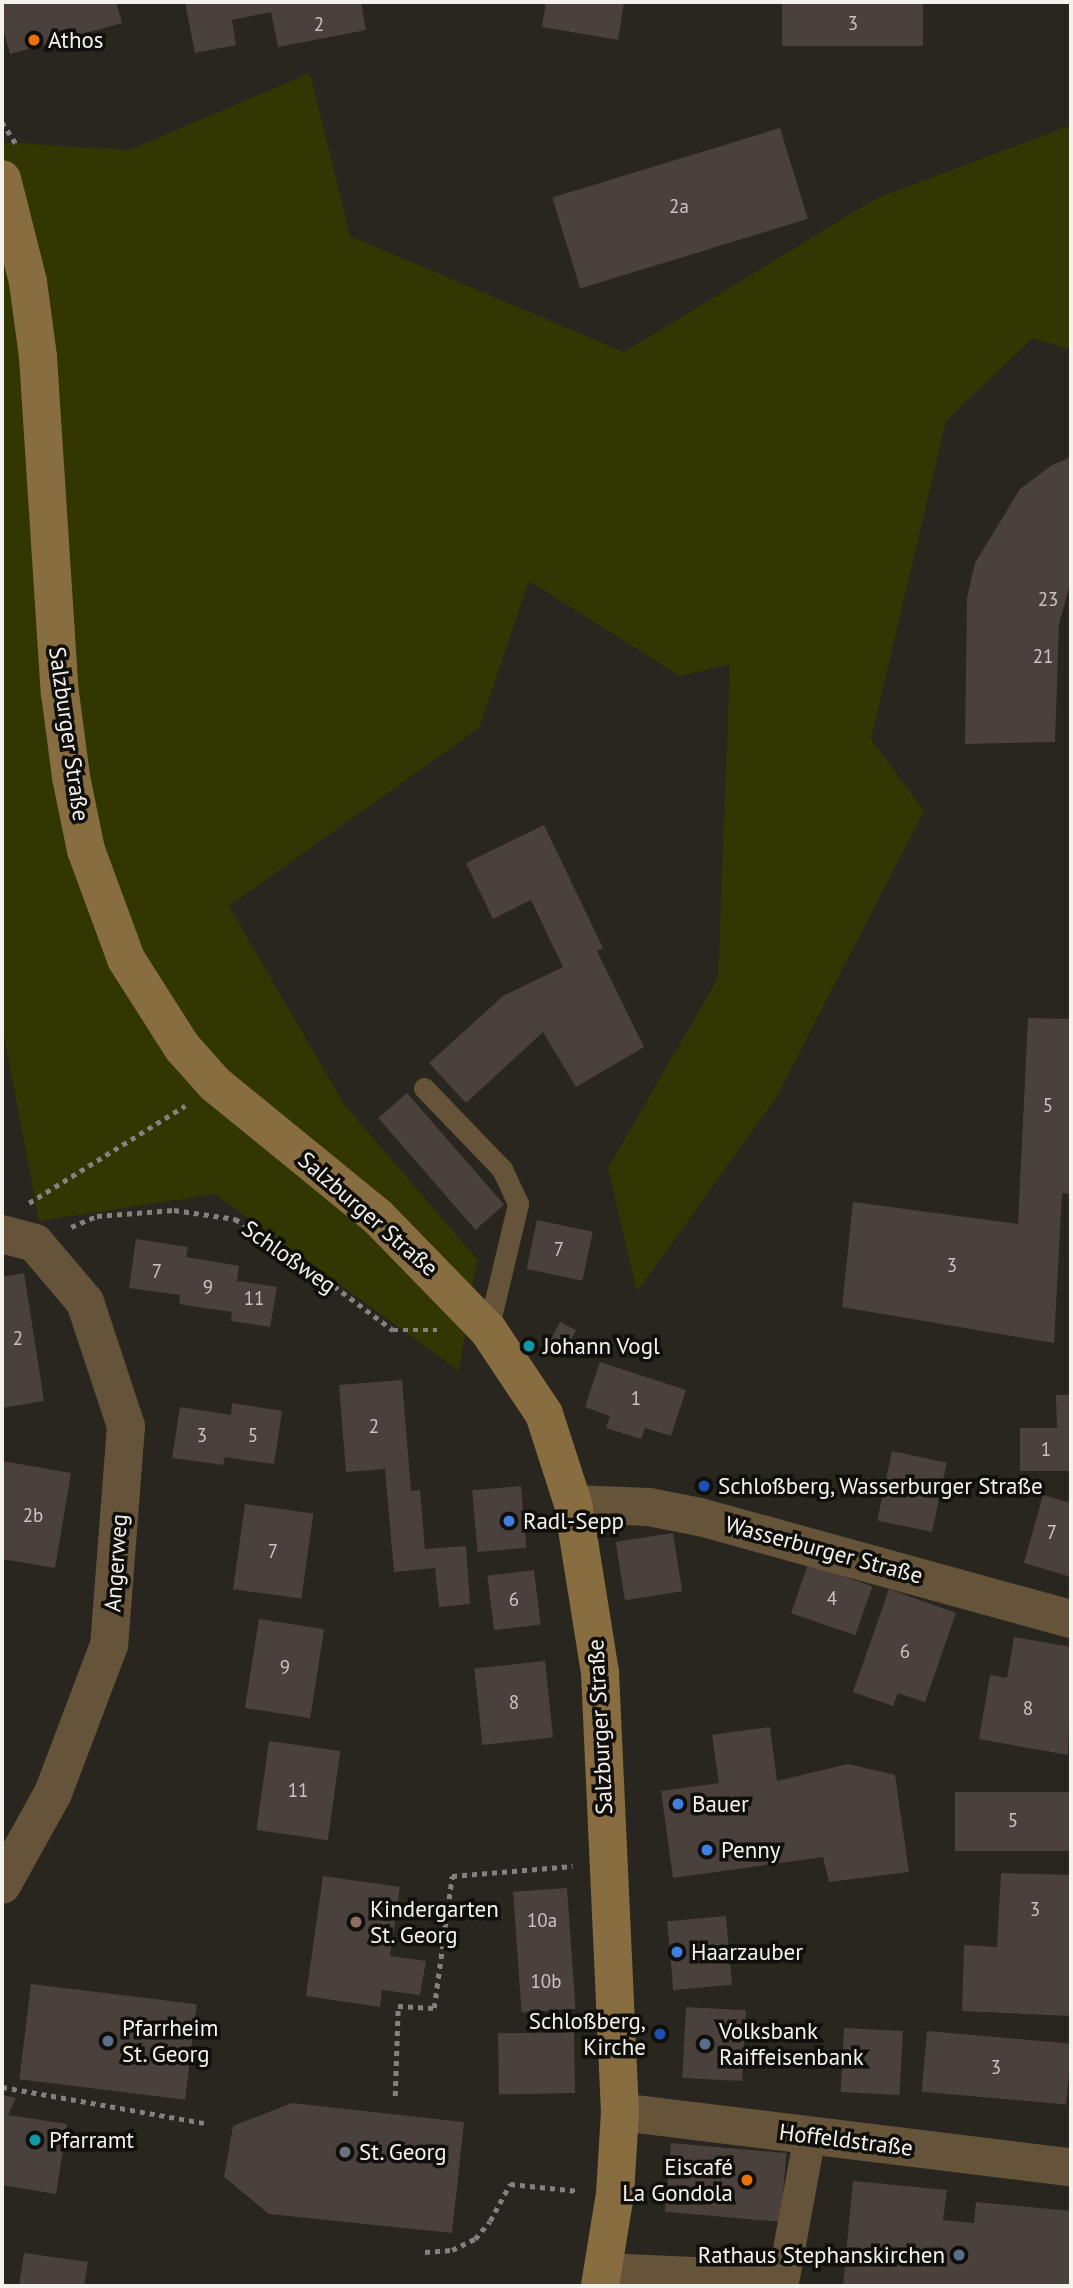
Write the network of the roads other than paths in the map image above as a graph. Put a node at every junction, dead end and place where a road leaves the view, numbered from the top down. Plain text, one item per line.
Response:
1 (11, 164) edge
2 (424, 1088) dead end
3 (18, 1238) edge
4 (488, 1330) junction
5 (573, 1504) junction
6 (1071, 1619) edge
7 (2, 1885) edge
8 (620, 2112) junction
9 (810, 2136) junction
10 (1071, 2167) edge
11 (601, 2278) edge

1 - 4 main road, Salzburger Straße
2 - 4 lane
3 - 7 street, Angerweg
4 - 5 main road, Salzburger Straße
5 - 6 street, Wasserburger Straße
5 - 8 main road, Salzburger Straße
8 - 9 street, Hoffeldstraße
8 - 11 main road, Salzburger Straße
9 - 10 street, Hoffeldstraße
9 - 11 street

